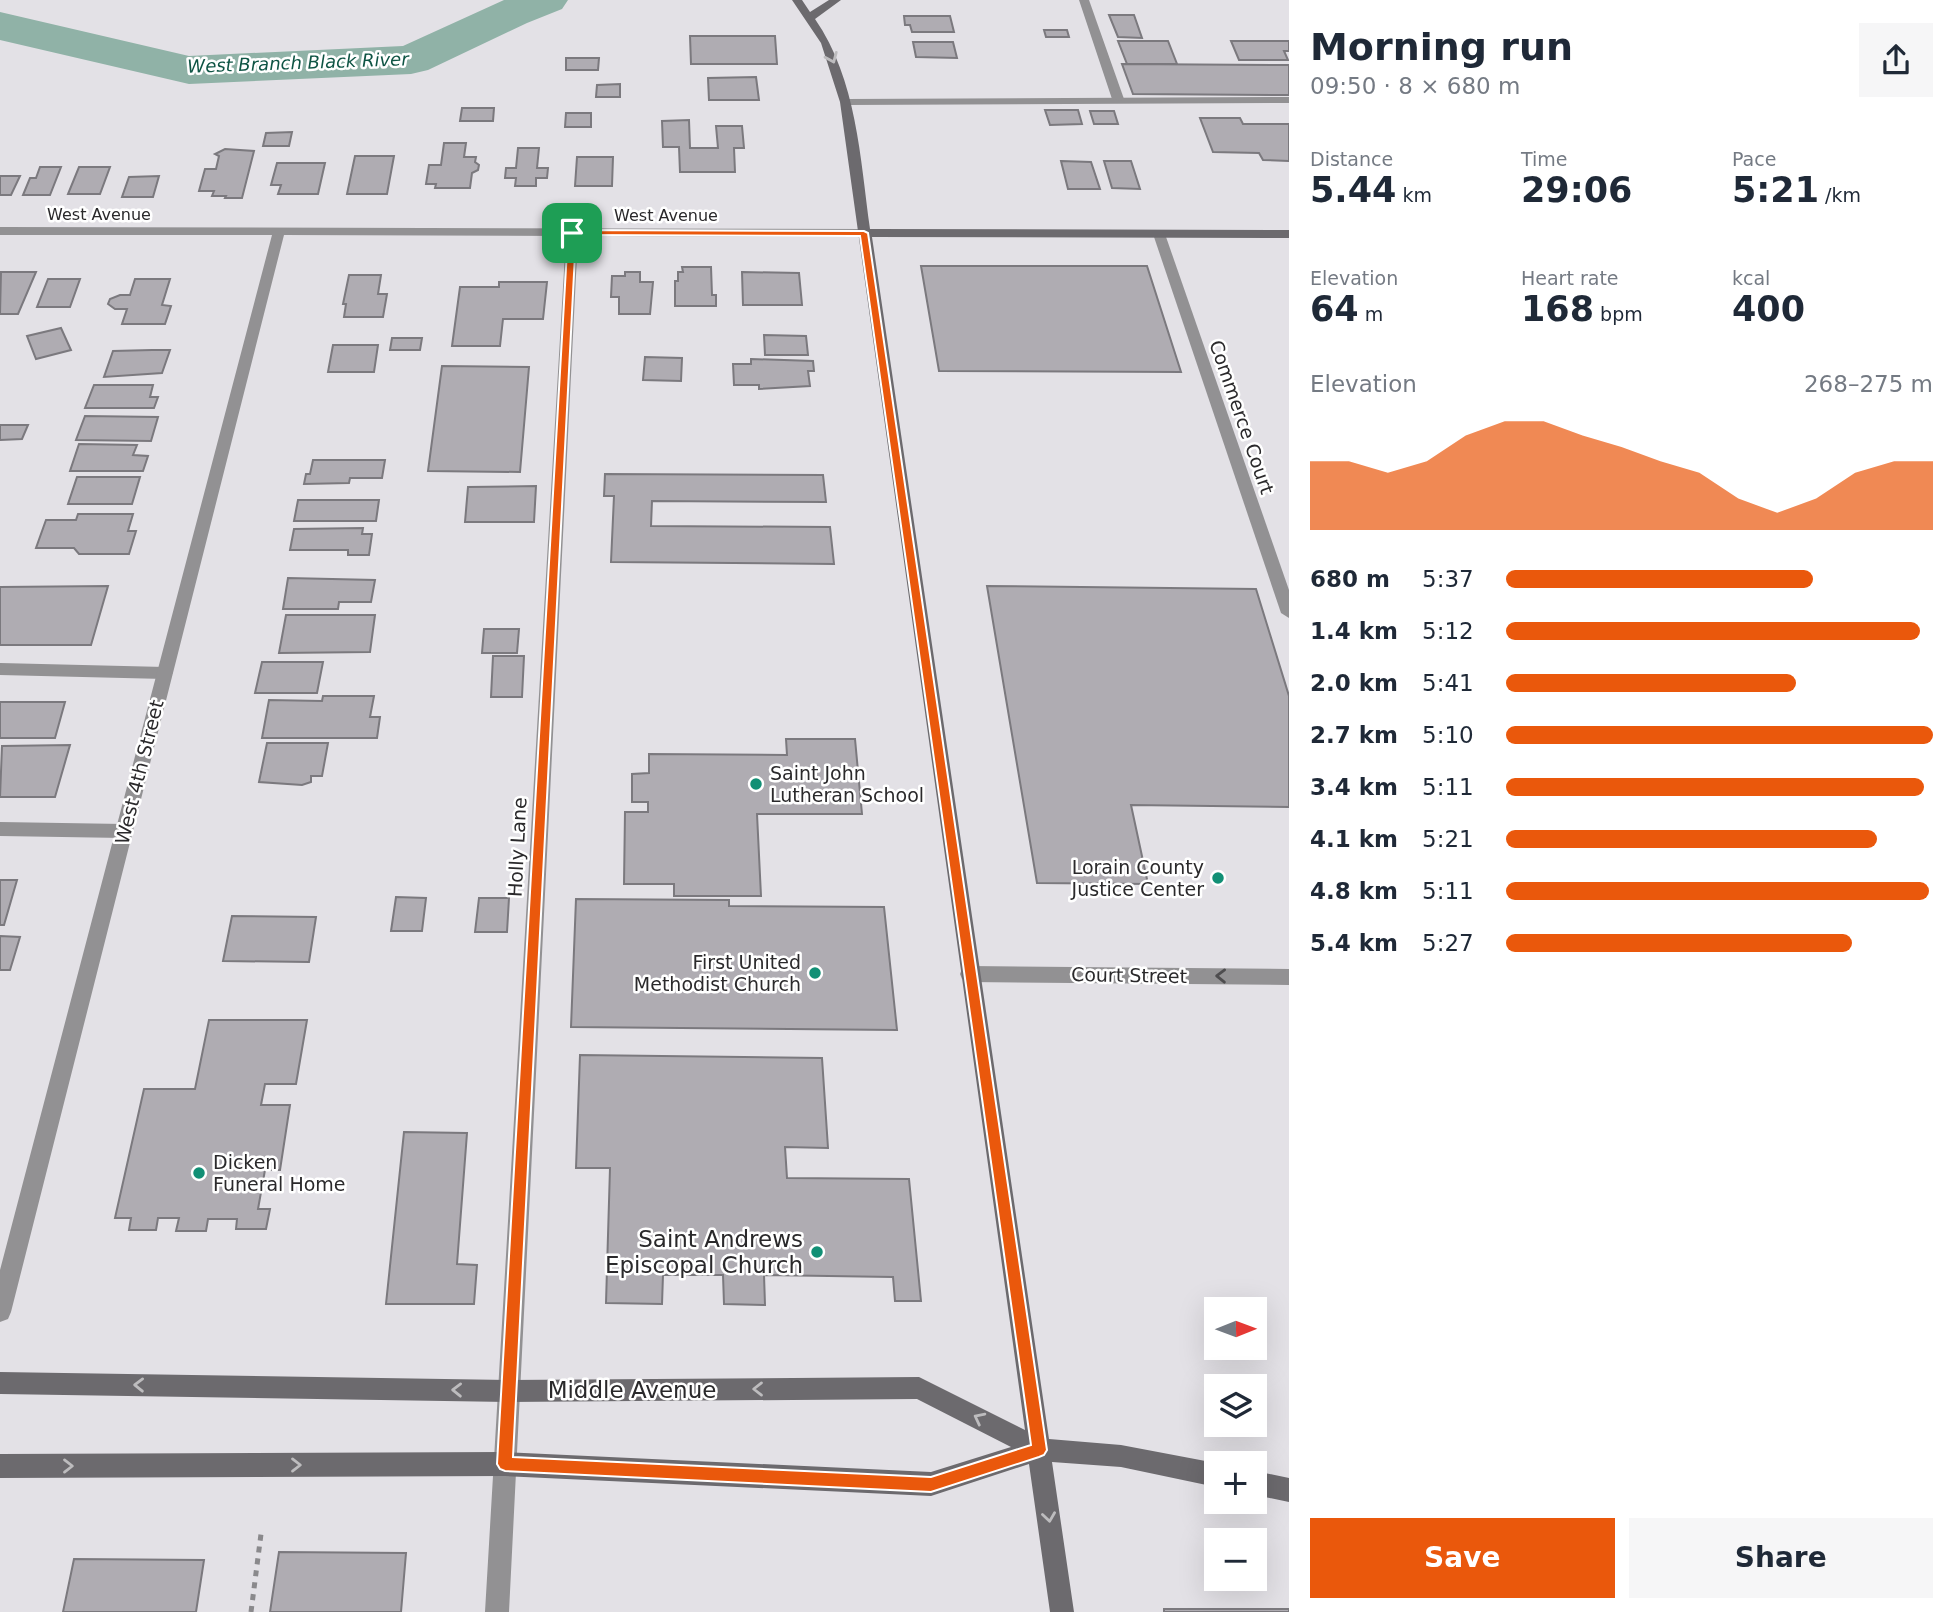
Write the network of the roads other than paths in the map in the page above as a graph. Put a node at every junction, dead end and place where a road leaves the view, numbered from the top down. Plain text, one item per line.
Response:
1 (797, 0) edge
2 (836, 0) edge
3 (1084, 0) edge
4 (810, 17) junction
5 (1118, 99) junction
6 (1289, 100) edge
7 (846, 102) junction
8 (0, 231) edge
9 (278, 232) junction
10 (572, 233) junction
11 (864, 233) junction
12 (1159, 234) junction
13 (1289, 234) edge
14 (1289, 613) edge
15 (0, 669) edge
16 (165, 673) junction
17 (0, 829) edge
18 (124, 831) junction
19 (969, 974) junction
20 (1289, 977) edge
21 (0, 1312) edge
22 (0, 1382) edge
23 (508, 1391) junction
24 (1039, 1450) junction
25 (505, 1464) junction
26 (0, 1466) edge
27 (1204, 1473) edge
28 (1267, 1485) edge
29 (1289, 1490) edge
30 (497, 1612) edge
31 (1062, 1612) edge

1 - 4 main road
2 - 4 main road
3 - 5 street
4 -> 7 main road
5 - 6 street
5 - 7 street
7 - 11 main road
8 - 9 street, West Avenue
9 - 10 street, West Avenue
9 - 16 street, West 4th Street
10 - 11 street, West Avenue
10 - 23 street, Holly Lane
11 - 12 main road, West Avenue
11 - 19 main road
12 - 13 main road, West Avenue
12 - 14 street, Commerce Court
15 - 16 street
16 - 18 street, West 4th Street
17 - 18 street
18 - 21 street, West 4th Street
20 -> 19 street, Court Street
19 - 24 main road
23 -> 22 main road, Middle Avenue
24 -> 23 main road, Middle Avenue
23 - 25 street, Holly Lane
24 - 25 main road, Middle Avenue
24 - 27 main road, Middle Avenue
24 -> 31 main road
26 -> 25 main road, Middle Avenue
25 - 30 street, Holly Lane
28 - 29 main road

